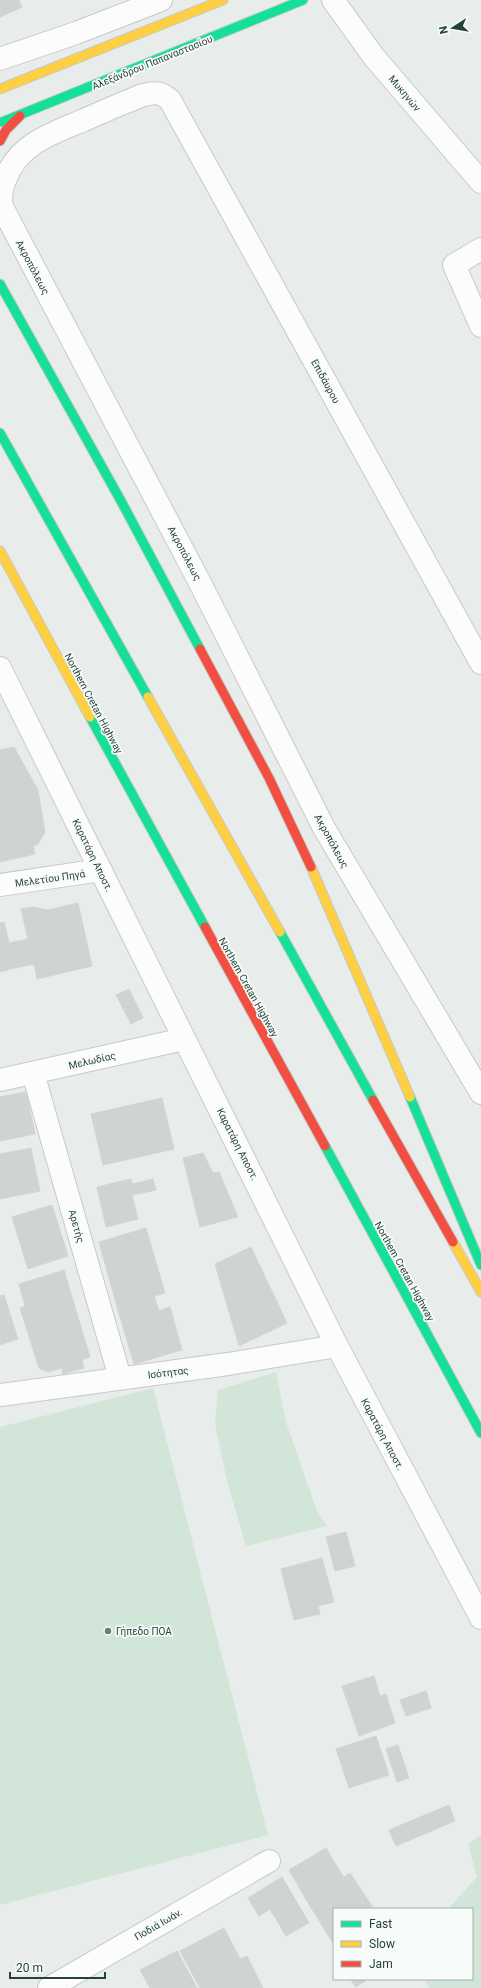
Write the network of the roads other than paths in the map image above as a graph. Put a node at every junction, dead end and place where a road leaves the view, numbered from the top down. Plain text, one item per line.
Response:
1 (161, 0) edge
2 (223, 0) edge
3 (303, 0) edge
4 (333, 0) edge
5 (0, 59) edge
6 (0, 89) edge
7 (170, 100) joint
8 (20, 116) junction
9 (0, 123) edge
10 (0, 141) edge
11 (481, 182) edge
12 (481, 249) edge
13 (0, 284) edge
14 (481, 326) edge
15 (0, 433) edge
16 (0, 551) edge
17 (479, 654) edge
18 (0, 668) edge
19 (101, 870) junction
20 (0, 885) edge
21 (184, 1039) junction
22 (32, 1073) junction
23 (0, 1080) edge
24 (481, 1093) edge
25 (481, 1265) edge
26 (481, 1292) edge
27 (336, 1346) junction
28 (120, 1378) junction
29 (0, 1395) edge
30 (481, 1433) edge
31 (481, 1618) edge
32 (269, 1861) dead end
33 (49, 1988) edge

1 - 5 street
2 - 6 main road
3 - 8 main road, Αλεξάνδρου Παπαναστασίου
4 - 11 street, Μυκηνών
7 - 17 street, Επιδάυρου
7 - 24 street, Ακροπόλεως
8 - 9 main road, Αλεξάνδρου Παπαναστασίου
8 - 10 main road
12 - 14 street
13 - 25 main road
15 - 26 main road
16 - 30 main road, Northern Cretan Highway
18 - 19 street, Καρατάρη Αποστ.
19 - 20 street, Μελετίου Πηγά
19 - 21 street, Καρατάρη Αποστ.
21 - 22 street, Μελωδίας
21 - 27 street, Καρατάρη Αποστ.
22 - 23 street, Μελωδίας
22 - 28 street, Αρετής
27 - 28 street, Ισότητας
27 - 31 street, Καρατάρη Αποστ.
28 - 29 street, Ισότητας
32 - 33 street, Ποδιά Ιωάν.

